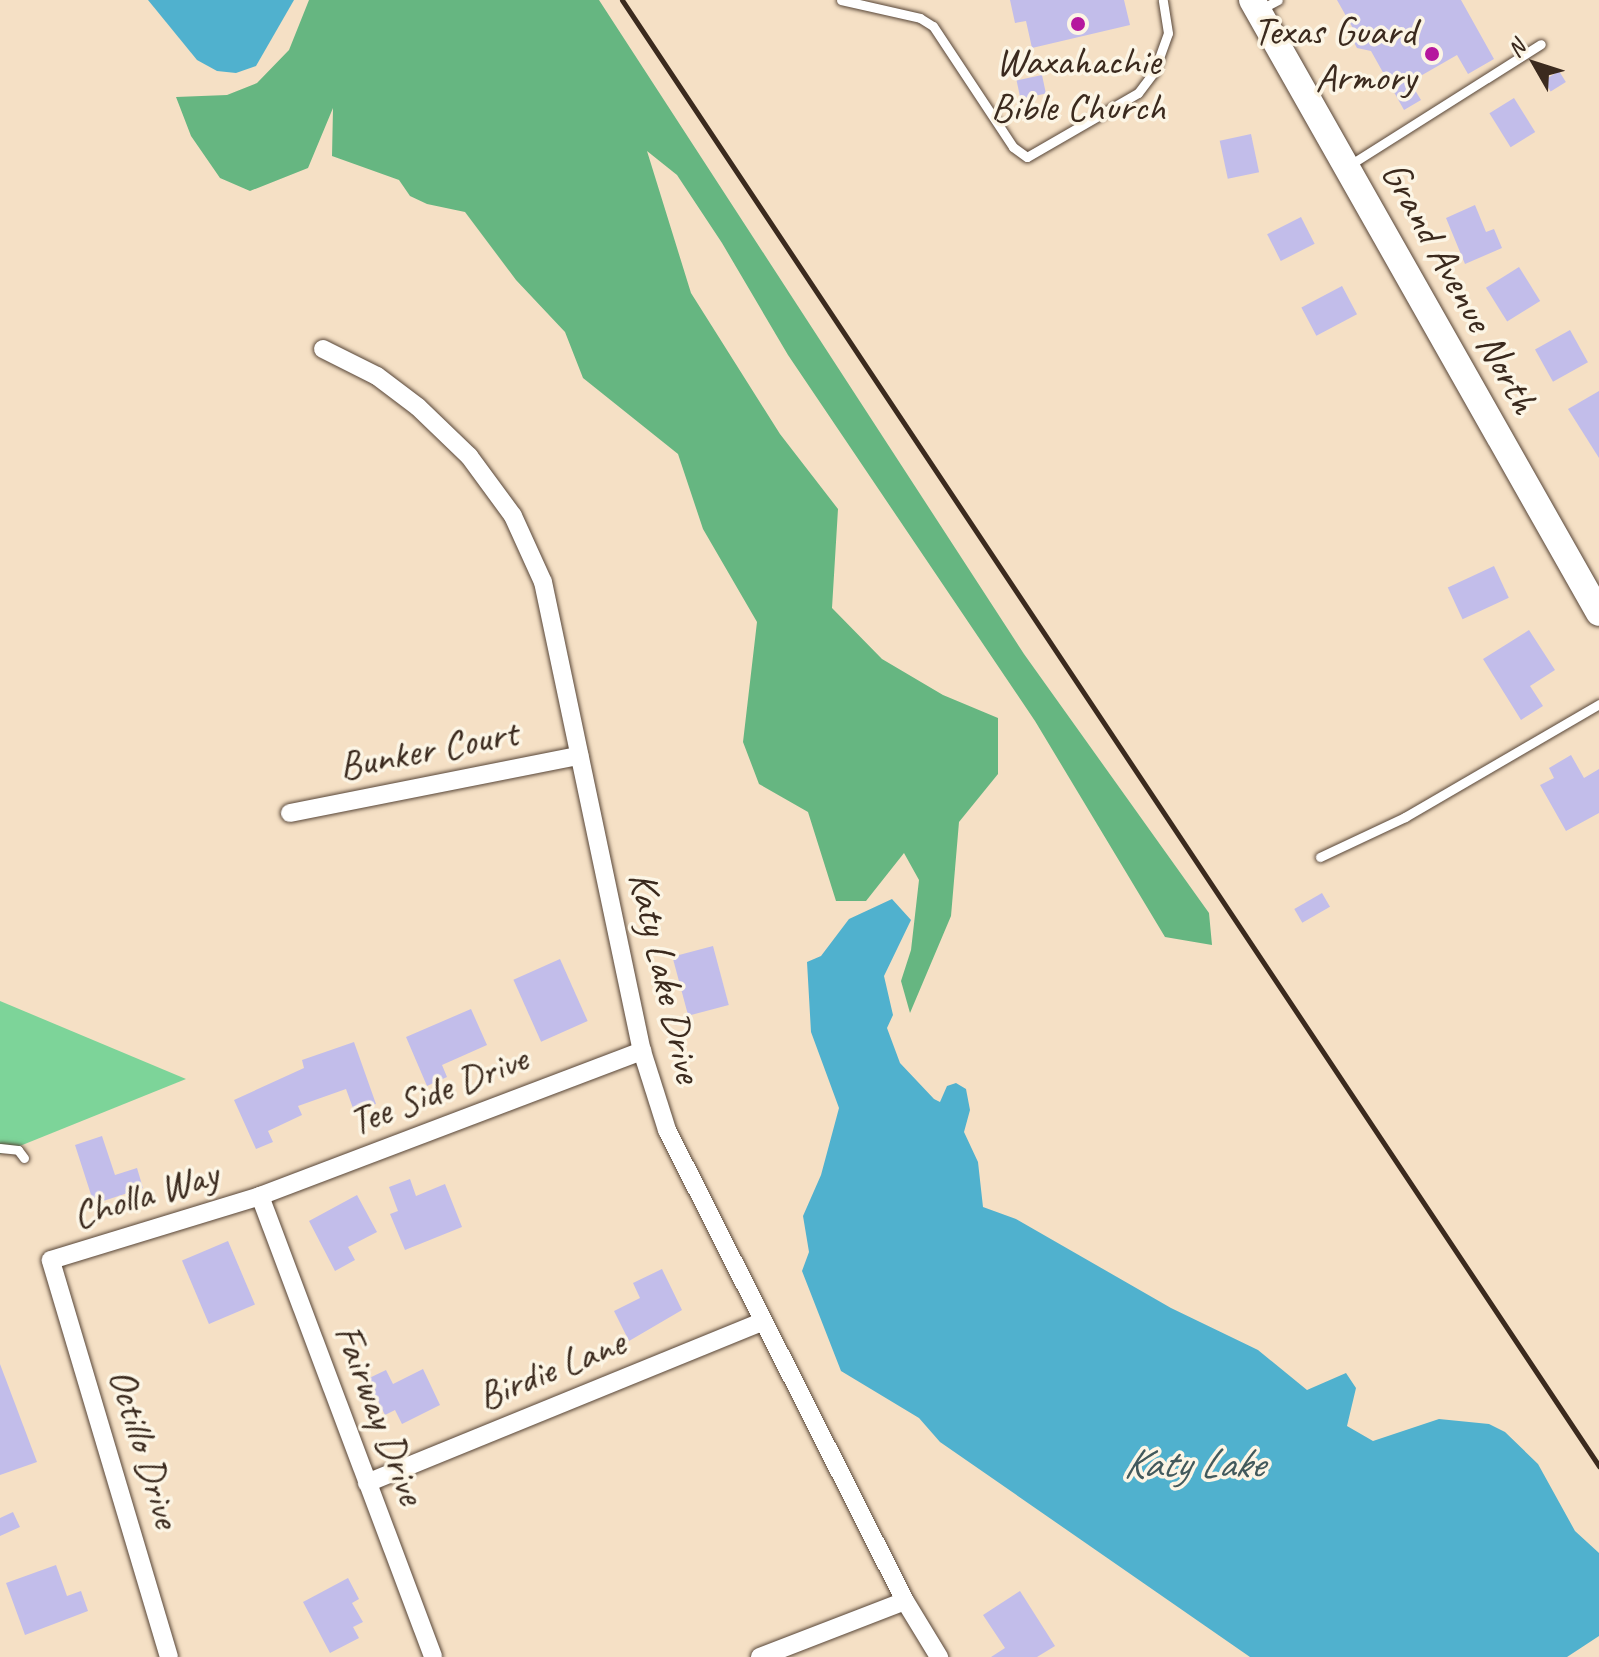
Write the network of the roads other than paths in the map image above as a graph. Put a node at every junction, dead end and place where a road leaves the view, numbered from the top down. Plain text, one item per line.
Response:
1 (841, 0) edge
2 (1163, 0) edge
3 (1263, 4) edge
4 (1541, 44) dead end
5 (1346, 166) junction
6 (323, 349) dead end
7 (1599, 613) edge
8 (1599, 704) edge
9 (579, 756) junction
10 (290, 813) dead end
11 (1320, 857) dead end
12 (642, 1051) junction
13 (0, 1148) edge
14 (24, 1158) dead end
15 (260, 1196) junction
16 (51, 1260) joint
17 (761, 1322) junction
18 (367, 1483) junction
19 (905, 1601) junction
20 (169, 1657) edge
21 (433, 1657) edge
22 (760, 1657) edge
23 (939, 1657) edge

1 - 2 lane
3 - 5 main road, Grand Avenue North
4 - 5 lane
5 - 7 main road, Grand Avenue North
6 - 9 street, Katy Lake Drive
8 - 11 lane
9 - 10 street, Bunker Court
9 - 12 street, Katy Lake Drive
12 - 15 street, Tee Side Drive
12 - 17 street, Katy Lake Drive
13 - 14 lane
15 - 16 street, Cholla Way
15 - 18 street, Fairway Drive
16 - 20 street, Octillo Drive
17 - 18 street, Birdie Lane
17 - 19 street, Katy Lake Drive
18 - 21 street, Fairway Drive
19 - 22 street
19 - 23 street, Katy Lake Drive

